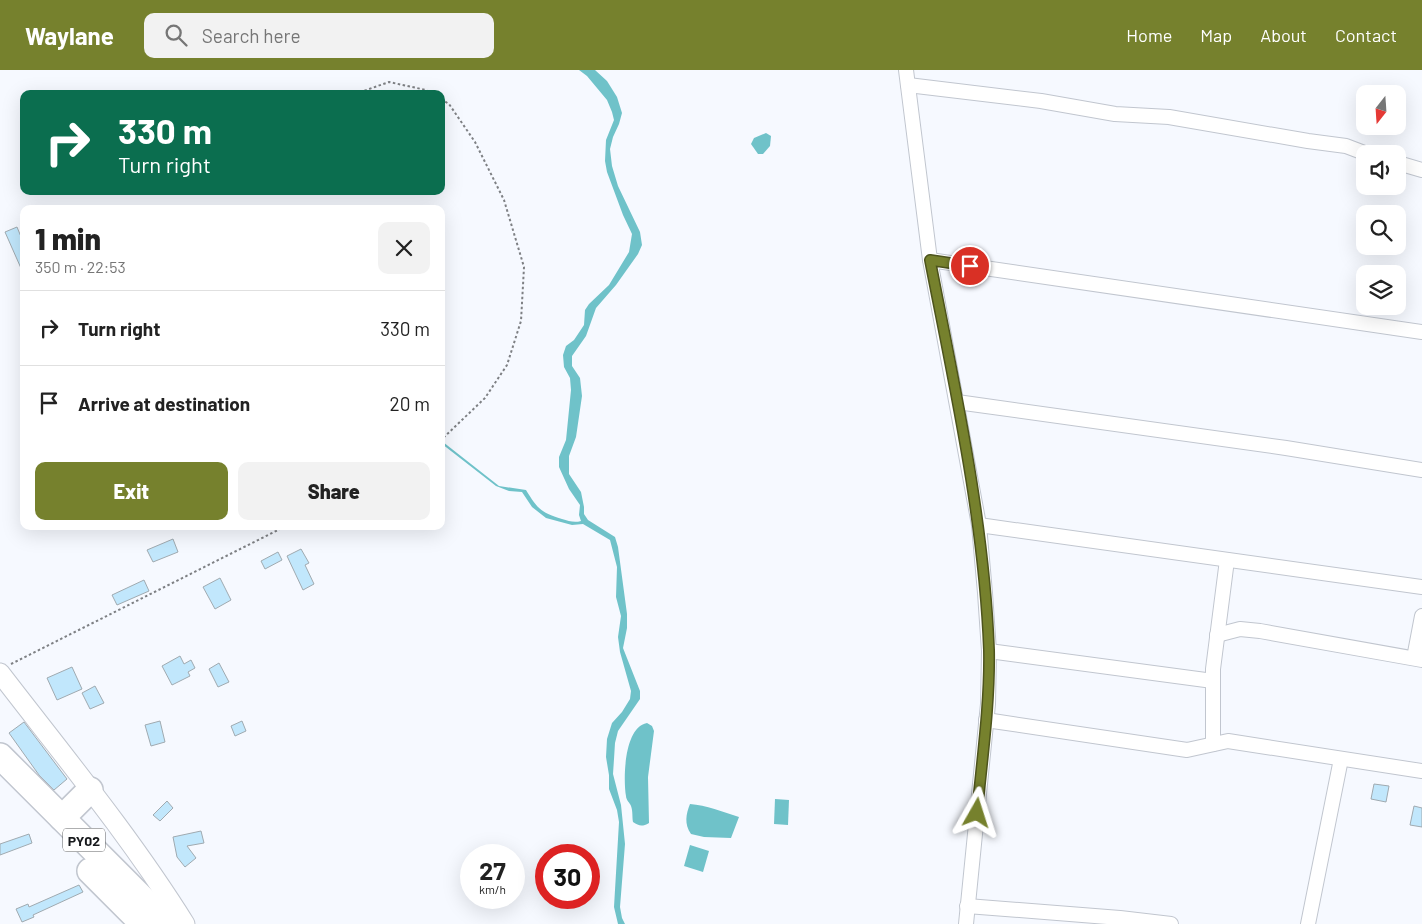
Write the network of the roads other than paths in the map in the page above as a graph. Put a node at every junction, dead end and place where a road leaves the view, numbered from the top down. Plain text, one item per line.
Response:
1 (906, 70) edge
2 (908, 85) junction
3 (1356, 150) edge
4 (1406, 165) edge
5 (1422, 170) edge
6 (930, 260) junction
7 (1422, 332) edge
8 (957, 402) junction
9 (1422, 470) edge
10 (979, 525) junction
11 (1226, 560) junction
12 (1422, 587) edge
13 (1422, 616) edge
14 (1217, 635) junction
15 (989, 651) junction
16 (1418, 659) edge
17 (4, 669) edge
18 (1214, 681) junction
19 (986, 720) junction
20 (1213, 744) junction
21 (0, 756) edge
22 (1341, 759) junction
23 (1422, 771) edge
24 (0, 780) edge
25 (90, 790) junction
26 (62, 818) junction
27 (967, 906) junction
28 (143, 924) edge
29 (168, 924) edge
30 (185, 924) edge
31 (966, 924) edge
32 (1171, 924) edge
33 (1308, 924) edge

1 - 2 street
2 - 3 street
2 - 6 street
4 - 5 street
6 - 7 street
6 - 8 street
8 - 9 street
8 - 10 street
10 - 11 street
10 - 15 street
11 - 12 street
11 - 14 street
13 - 16 street
14 - 16 street
14 - 18 street
15 - 18 street
15 - 19 street
17 - 25 street
18 - 20 street
19 - 20 street
19 - 27 street
20 - 22 street
21 - 26 highway, PY02
22 - 23 street
22 - 33 street
24 - 28 highway, PY02
25 - 26 highway
25 - 30 street
26 - 29 highway, PY02
27 - 31 street
27 - 32 street

